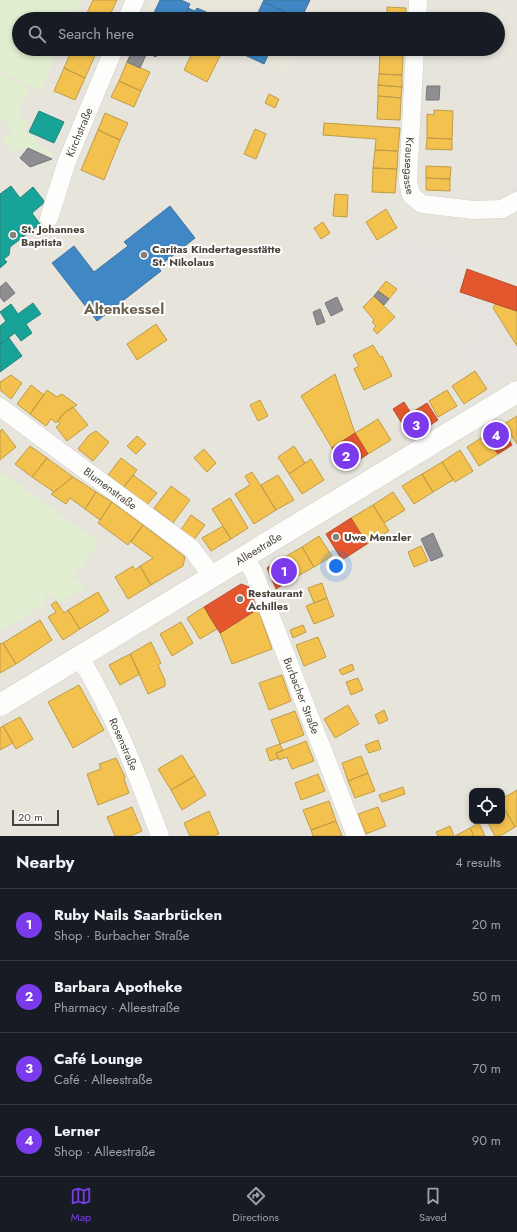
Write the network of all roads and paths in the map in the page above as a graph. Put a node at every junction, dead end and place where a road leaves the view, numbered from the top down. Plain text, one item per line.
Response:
1 (135, 0) edge
2 (418, 0) edge
3 (130, 12) edge
4 (417, 12) edge
5 (111, 56) edge
6 (416, 56) edge
7 (517, 201) edge
8 (49, 218) dead end
9 (517, 392) edge
10 (0, 407) edge
11 (245, 557) junction
12 (213, 577) junction
13 (80, 656) junction
14 (0, 705) edge
15 (160, 836) edge
16 (356, 836) edge

1 - 3 street
2 - 4 street
5 - 8 street, Kirchstraße
6 - 7 street, Krausegasse
9 - 11 street, Alleestraße
10 - 12 street, Blumenstraße
11 - 12 street, Alleestraße
11 - 16 street, Burbacher Straße
12 - 13 street, Alleestraße
13 - 14 street, Alleestraße
13 - 15 street, Rosenstraße

